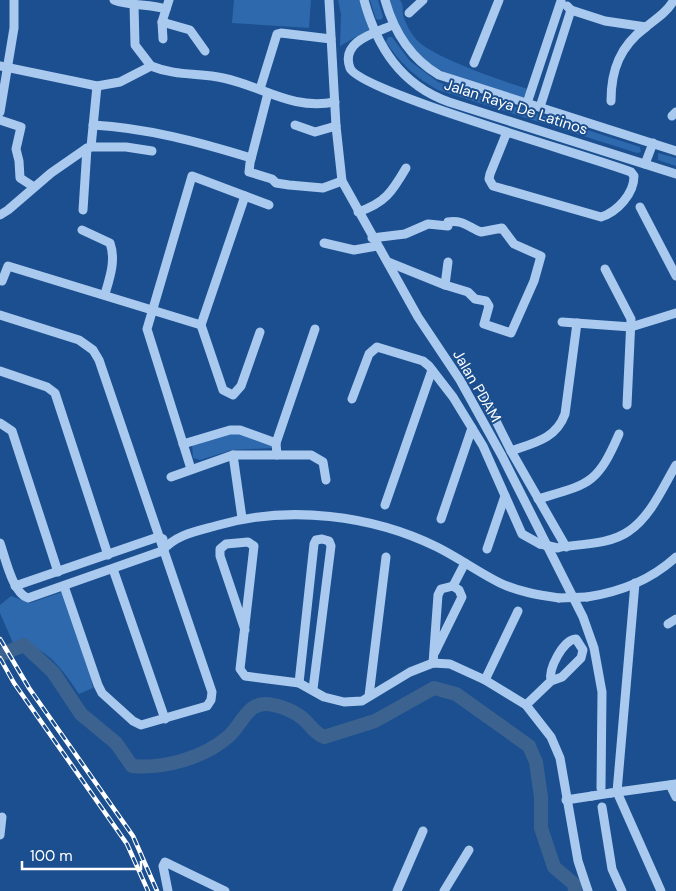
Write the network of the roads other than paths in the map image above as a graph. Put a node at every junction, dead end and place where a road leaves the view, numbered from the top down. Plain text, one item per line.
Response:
1 (14, 0) edge
2 (114, 0) edge
3 (329, 0) edge
4 (364, 0) edge
5 (385, 0) edge
6 (423, 0) edge
7 (499, 0) edge
8 (674, 0) edge
9 (560, 1) edge
10 (134, 4) junction
11 (168, 4) edge
12 (571, 10) junction
13 (409, 13) dead end
14 (162, 22) junction
15 (393, 25) junction
16 (646, 27) junction
17 (374, 33) junction
18 (164, 39) dead end
19 (331, 39) junction
20 (205, 51) dead end
21 (474, 63) dead end
22 (4, 66) edge
23 (151, 66) junction
24 (537, 75) junction
25 (549, 79) junction
26 (97, 86) junction
27 (264, 91) junction
28 (335, 102) junction
29 (611, 102) dead end
30 (527, 103) junction
31 (540, 107) junction
32 (0, 112) edge
33 (0, 120) edge
34 (93, 125) junction
35 (295, 125) dead end
36 (336, 126) junction
37 (506, 132) junction
38 (653, 143) junction
39 (89, 147) junction
40 (152, 151) dead end
41 (676, 151) edge
42 (251, 158) junction
43 (645, 164) junction
44 (406, 168) dead end
45 (676, 174) edge
46 (342, 180) junction
47 (34, 186) junction
48 (245, 196) junction
49 (269, 205) dead end
50 (640, 207) dead end
51 (83, 210) dead end
52 (358, 212) junction
53 (0, 214) edge
54 (82, 230) dead end
55 (375, 242) junction
56 (324, 243) dead end
57 (388, 262) junction
58 (448, 262) dead end
59 (605, 269) dead end
60 (676, 276) edge
61 (2, 281) dead end
62 (445, 285) junction
63 (105, 294) junction
64 (152, 311) junction
65 (676, 313) edge
66 (0, 316) edge
67 (562, 322) dead end
68 (576, 323) junction
69 (201, 325) junction
70 (631, 327) junction
71 (315, 330) dead end
72 (260, 332) dead end
73 (432, 370) junction
74 (0, 371) edge
75 (352, 399) dead end
76 (485, 399) dead end
77 (627, 405) dead end
78 (0, 423) edge
79 (472, 428) junction
80 (619, 434) dead end
81 (276, 443) junction
82 (183, 444) junction
83 (511, 451) junction
84 (233, 455) junction
85 (278, 455) junction
86 (676, 465) edge
87 (191, 469) junction
88 (171, 477) dead end
89 (326, 480) dead end
90 (505, 496) junction
91 (538, 498) junction
92 (386, 505) dead end
93 (242, 518) junction
94 (441, 519) dead end
95 (158, 537) junction
96 (171, 541) junction
97 (0, 543) edge
98 (562, 547) junction
99 (487, 549) dead end
100 (162, 551) junction
101 (108, 554) junction
102 (386, 557) dead end
103 (676, 557) edge
104 (466, 563) junction
105 (112, 569) junction
106 (58, 572) junction
107 (635, 583) junction
108 (15, 586) junction
109 (64, 586) junction
110 (453, 586) junction
111 (518, 610) dead end
112 (676, 619) edge
113 (668, 624) dead end
114 (245, 630) junction
115 (435, 652) junction
116 (433, 663) junction
117 (485, 680) junction
118 (551, 681) junction
119 (300, 683) junction
120 (314, 689) junction
121 (369, 696) junction
122 (526, 705) junction
123 (165, 719) junction
124 (673, 784) edge
125 (601, 788) dead end
126 (614, 792) junction
127 (676, 796) edge
128 (566, 800) junction
129 (602, 807) dead end
130 (2, 817) dead end
131 (423, 831) dead end
132 (0, 835) edge
133 (469, 850) dead end
134 (168, 891) edge
135 (225, 891) edge
136 (397, 891) edge
137 (444, 891) edge
138 (588, 891) edge
139 (622, 891) edge
140 (661, 891) edge

1 - 22 street
2 - 10 street
3 - 19 street, Jalan PDAM
4 - 17 street, Jalan Raya De Latinos
5 - 15 street, Jalan Raya De Latinos
6 - 13 street
7 - 21 street
8 - 16 street
9 - 12 street
9 - 24 street
10 - 11 street
10 - 23 street
11 - 14 street
12 - 16 street
12 - 25 street
14 - 18 street
14 - 20 street
15 - 17 street
15 - 30 street, Jalan Raya De Latinos
16 - 29 street
17 - 37 street
17 - 43 street, Jalan Raya De Latinos
19 - 27 street
19 - 28 street, Jalan PDAM
22 - 26 street
22 - 32 street
23 - 26 street
23 - 27 street
24 - 25 street
24 - 30 street
25 - 31 street
26 - 34 street
27 - 28 street
27 - 42 street
28 - 36 street, Jalan PDAM
30 - 31 street, Jalan Raya De Latinos
31 - 38 street, Jalan Raya De Latinos
33 - 47 street
34 - 39 street
34 - 42 street
35 - 36 street
36 - 46 street, Jalan PDAM
37 - 37 street
38 - 41 street, Jalan Raya De Latinos
38 - 43 street
39 - 40 street
39 - 47 street
39 - 51 street
42 - 46 street
43 - 45 street, Jalan Raya De Latinos
44 - 52 street
46 - 52 street, Jalan PDAM
47 - 53 street
48 - 49 street
48 - 64 street
48 - 69 street
50 - 60 street
52 - 55 street, Jalan PDAM
54 - 63 street
55 - 56 street
55 - 57 street, Jalan PDAM
55 - 62 street
57 - 62 street
57 - 125 street, Jalan PDAM
58 - 62 street
59 - 70 street
61 - 63 street
63 - 64 street
64 - 69 street
64 - 82 street
65 - 70 street
66 - 95 street
67 - 68 street
68 - 70 street
68 - 83 street
69 - 72 street
70 - 77 street
71 - 81 street
73 - 75 street
73 - 79 street
73 - 92 street
74 - 101 street
76 - 83 street
78 - 106 street
79 - 90 street
79 - 94 street
80 - 91 street
81 - 82 street
81 - 85 street
82 - 87 street
83 - 91 street
84 - 85 street
84 - 87 street
84 - 93 street
85 - 89 street
86 - 98 street
87 - 88 street
90 - 98 street, bridge
90 - 99 street
91 - 98 street
93 - 96 street
93 - 104 street
95 - 96 street
95 - 100 street
95 - 101 street
96 - 100 street
97 - 108 street
100 - 105 street
100 - 123 street
101 - 106 street
102 - 121 street
103 - 107 street
104 - 107 street, bridge
104 - 110 street
105 - 109 street
105 - 123 street
106 - 108 street
107 - 126 street
108 - 109 street
109 - 123 street
110 - 115 street
110 - 115 street
111 - 117 street
112 - 113 street
114 - 114 street
114 - 119 street
115 - 116 street
116 - 117 street
116 - 121 street
117 - 122 street
118 - 118 street
118 - 122 street
119 - 120 street
119 - 120 street
120 - 121 street
122 - 128 street
124 - 126 street
124 - 127 street
126 - 128 street, bridge
126 - 140 street
128 - 138 street
129 - 139 street
130 - 132 street
131 - 136 street
133 - 137 street
134 - 135 street

